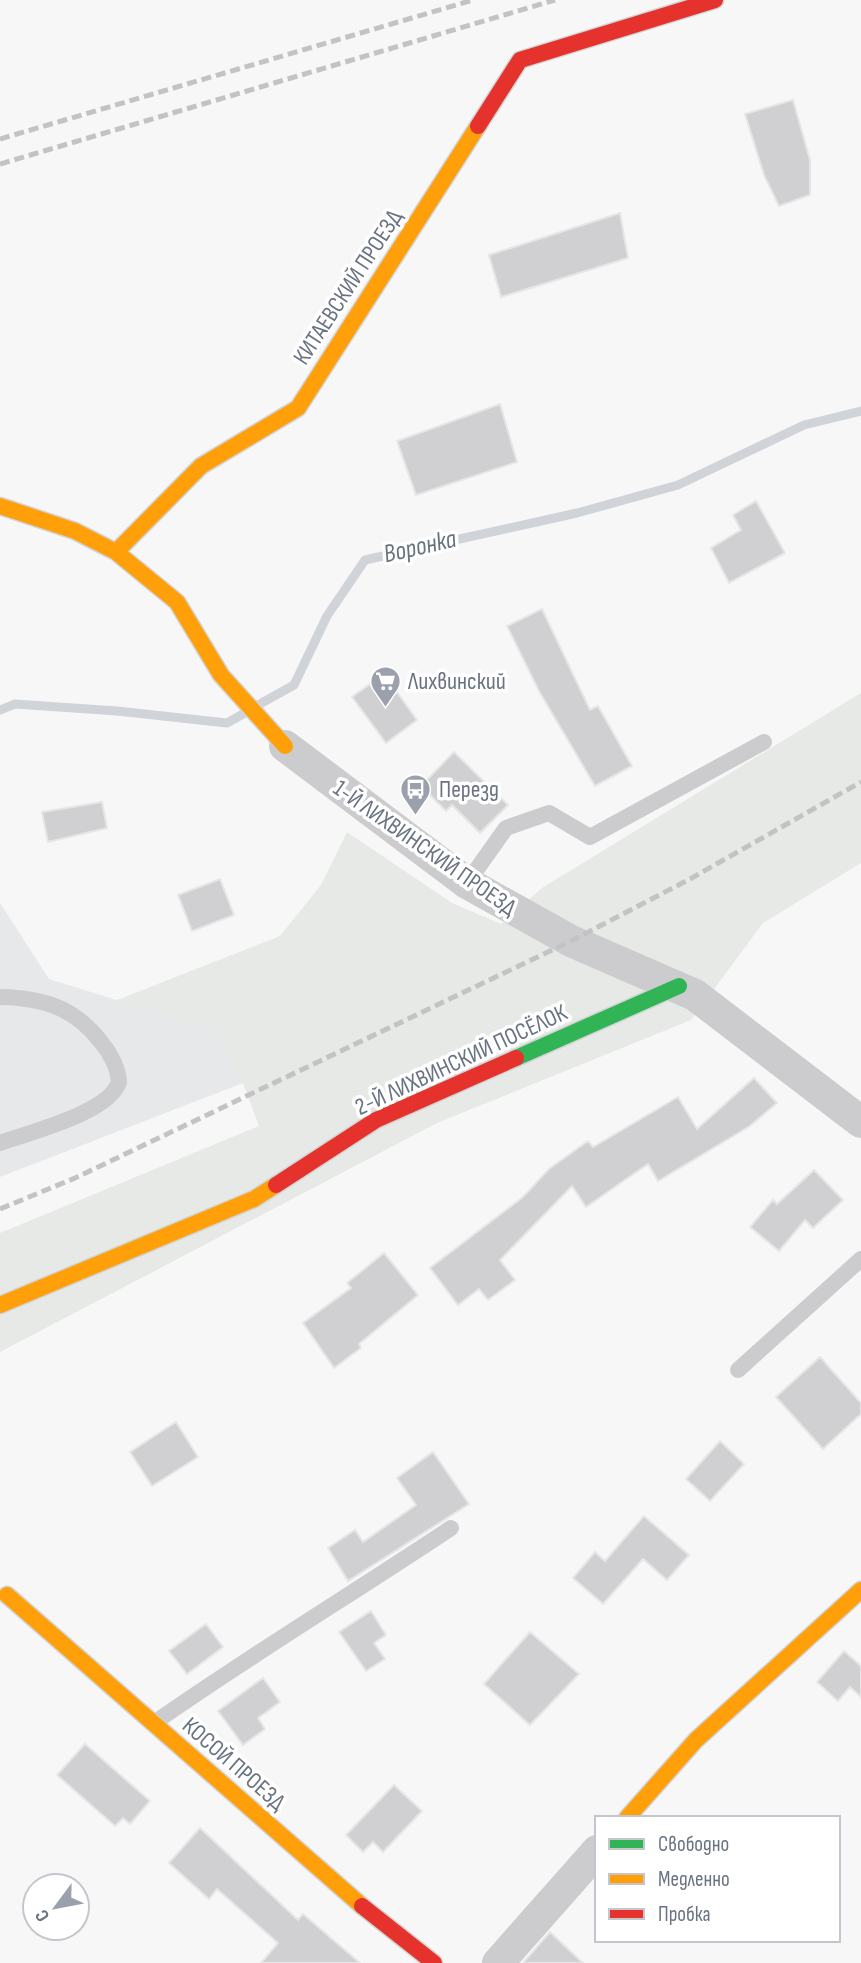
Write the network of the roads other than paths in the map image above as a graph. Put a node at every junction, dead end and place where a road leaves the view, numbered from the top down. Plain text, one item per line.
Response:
1 (715, 0) edge
2 (0, 506) edge
3 (116, 552) junction
4 (764, 742) dead end
5 (285, 746) joint
6 (467, 883) junction
7 (679, 986) junction
8 (0, 997) edge
9 (859, 1118) edge
10 (0, 1143) edge
11 (861, 1259) edge
12 (0, 1305) edge
13 (738, 1370) dead end
14 (451, 1528) dead end
15 (861, 1590) edge
16 (8, 1595) dead end
17 (154, 1723) junction
18 (628, 1816) edge
19 (595, 1853) edge
20 (434, 1963) edge
21 (498, 1963) edge

1 - 3 street, КИТАЕВСКИЙ ПРОЕЗД
2 - 3 street
3 - 5 street, 1-Й ЛИХВИНСКИЙ ПРОЕЗД
4 - 6 lane
5 - 6 street, 1-Й ЛИХВИНСКИЙ ПРОЕЗД
6 - 7 street, 1-Й ЛИХВИНСКИЙ ПРОЕЗД
7 - 9 street, 1-Й ЛИХВИНСКИЙ ПРОЕЗД
7 - 12 street, 2-Й ЛИХВИНСКИЙ ПОСЁЛОК
8 - 10 lane
11 - 13 lane
14 - 17 lane
15 - 18 street
16 - 17 street, КОСОЙ ПРОЕЗД
17 - 20 street, КОСОЙ ПРОЕЗД
19 - 21 street

